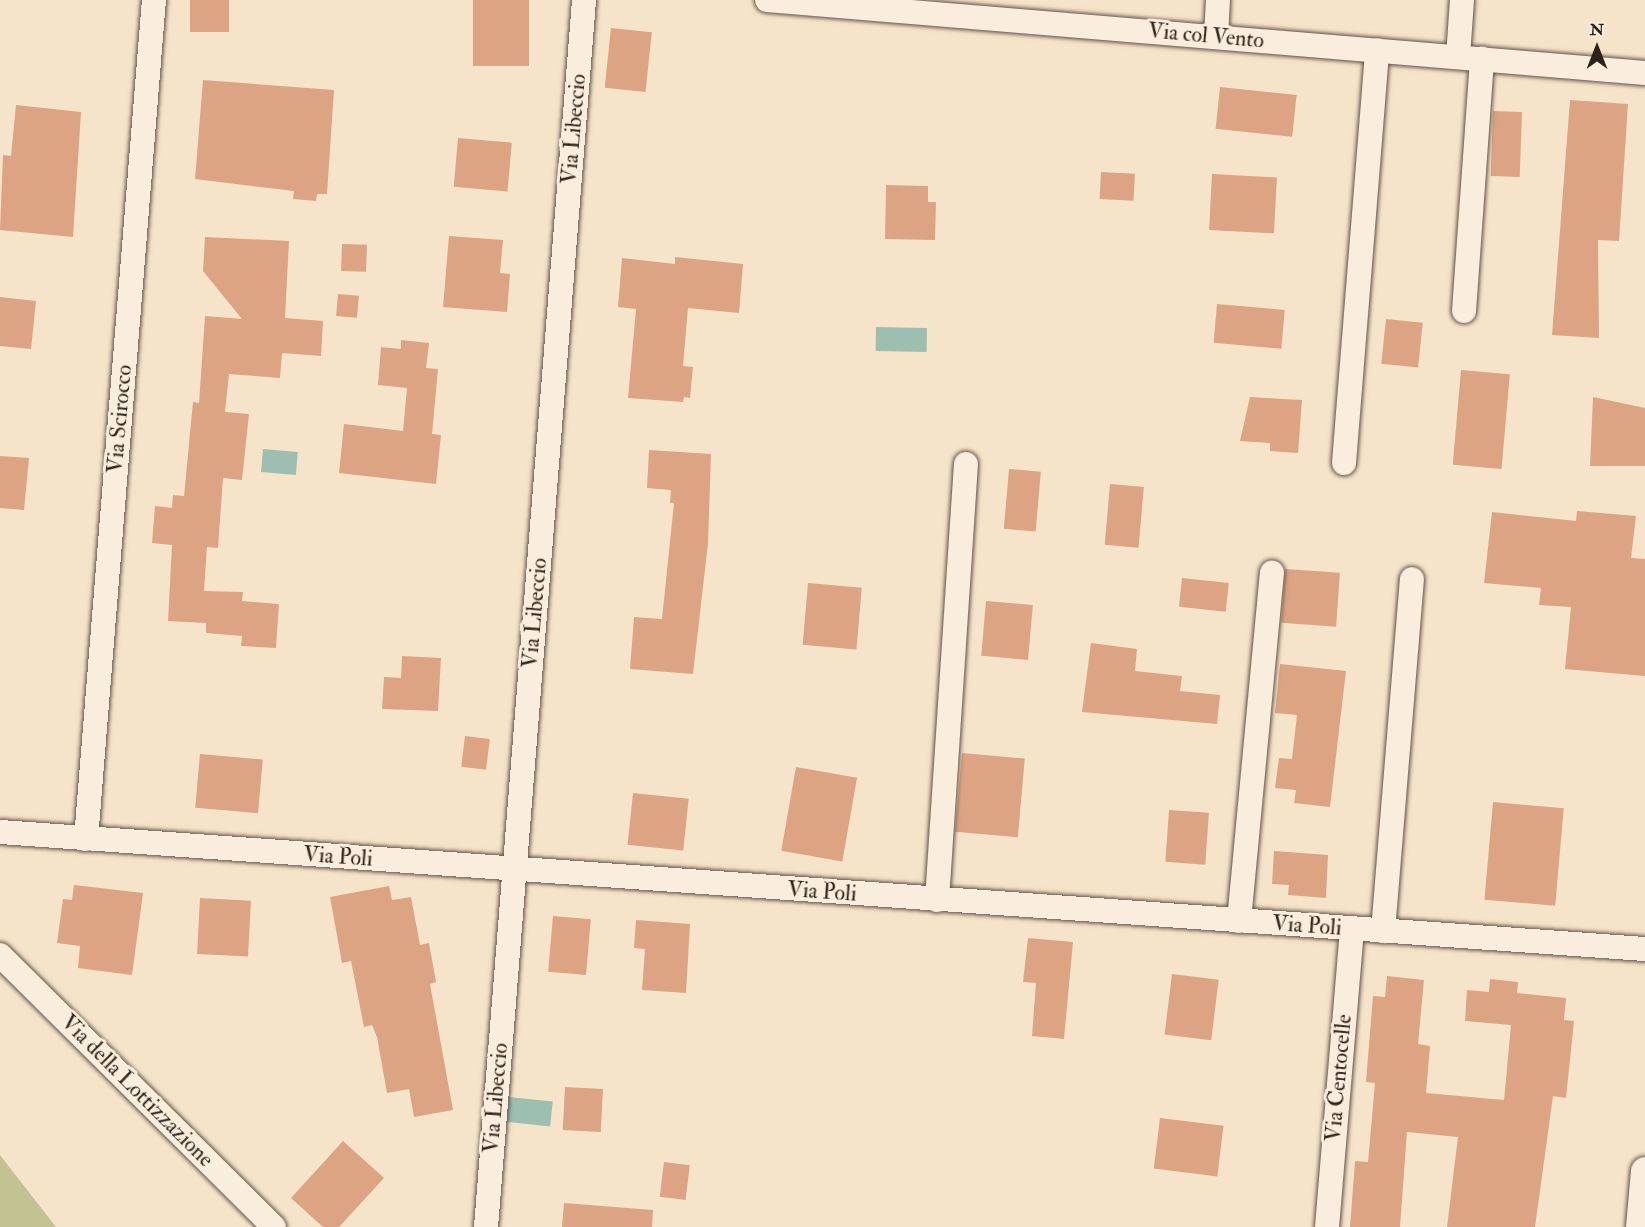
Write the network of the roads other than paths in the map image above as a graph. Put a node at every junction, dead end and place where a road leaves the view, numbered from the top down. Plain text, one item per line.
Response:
1 (154, 0) edge
2 (584, 0) edge
3 (767, 0) edge
4 (1218, 0) edge
5 (1462, 0) edge
6 (932, 7) edge
7 (1215, 37) junction
8 (1377, 50) junction
9 (1470, 58) junction
10 (1645, 72) edge
11 (1464, 311) dead end
12 (966, 464) dead end
13 (1344, 464) dead end
14 (1272, 573) dead end
15 (1412, 579) dead end
16 (0, 832) edge
17 (86, 838) junction
18 (514, 870) junction
19 (937, 900) junction
20 (1239, 921) junction
21 (1352, 929) junction
22 (1383, 931) junction
23 (1645, 949) edge
24 (0, 955) edge
25 (1645, 1171) edge
26 (274, 1227) edge
27 (486, 1227) edge
28 (1327, 1227) edge
29 (1640, 1227) edge

1 - 17 street, Via Scirocco
2 - 18 street, Via Libeccio
3 - 6 street, Via col Vento
4 - 7 street
5 - 9 street
6 - 7 street, Via col Vento
7 - 8 street, Via col Vento
8 - 9 street, Via col Vento
8 - 13 street
9 - 10 street, Via col Vento
9 - 11 street
12 - 19 street
14 - 20 street
15 - 22 street
16 - 17 street, Via Poli
17 - 18 street, Via Poli
18 - 19 street, Via Poli
18 - 27 street, Via Libeccio
19 - 20 street, Via Poli
20 - 21 street, Via Poli
21 - 22 street, Via Poli
21 - 28 street, Via Centocelle
22 - 23 street, Via Poli
24 - 26 street, Via della Lottizzazione
25 - 29 street

